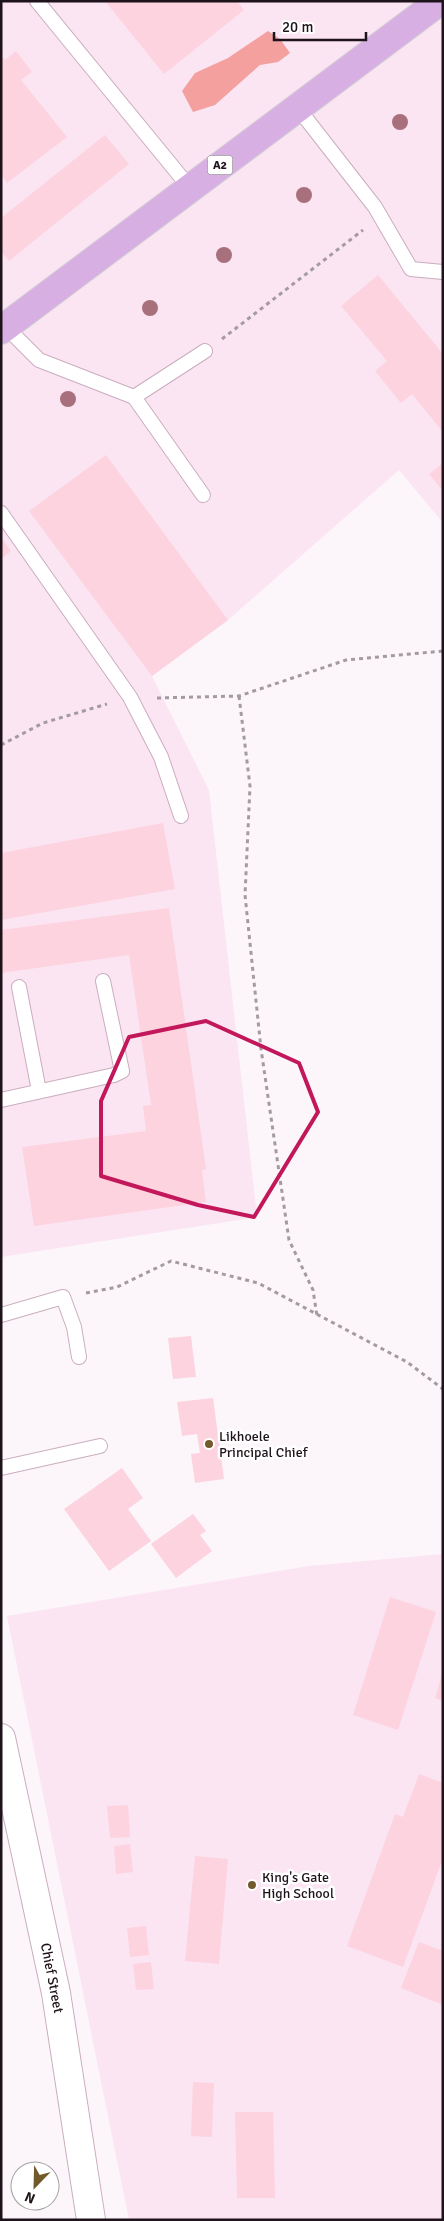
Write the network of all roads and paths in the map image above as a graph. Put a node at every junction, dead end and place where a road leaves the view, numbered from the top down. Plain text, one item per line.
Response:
1 (36, 1) edge
2 (440, 1) edge
3 (297, 107) junction
4 (190, 188) junction
5 (380, 217) junction
6 (443, 272) edge
7 (4, 329) edge
8 (205, 351) joint
9 (134, 397) junction
10 (203, 495) dead end
11 (1, 513) edge
12 (443, 651) edge
13 (239, 696) junction
14 (130, 697) junction
15 (1, 745) edge
16 (181, 816) dead end
17 (103, 981) dead end
18 (19, 987) dead end
19 (39, 1091) junction
20 (1, 1100) edge
21 (63, 1297) junction
22 (1, 1315) edge
23 (317, 1316) junction
24 (79, 1357) dead end
25 (443, 1389) edge
26 (100, 1446) dead end
27 (1, 1468) edge
28 (1, 1738) edge
29 (92, 2220) edge

1 - 4 lane
2 - 3 main road, A2
3 - 4 main road, A2
3 - 5 lane
4 - 7 main road, A2
5 - 6 lane
5 - 8 path
7 - 9 lane
8 - 9 lane
9 - 10 lane
11 - 14 lane
12 - 13 path
13 - 14 path
13 - 23 path
14 - 15 path
14 - 16 lane
17 - 19 lane
18 - 19 lane
19 - 20 lane
21 - 22 lane
21 - 23 path
21 - 24 lane
23 - 25 path
26 - 27 lane
28 - 29 street, Chief Street

